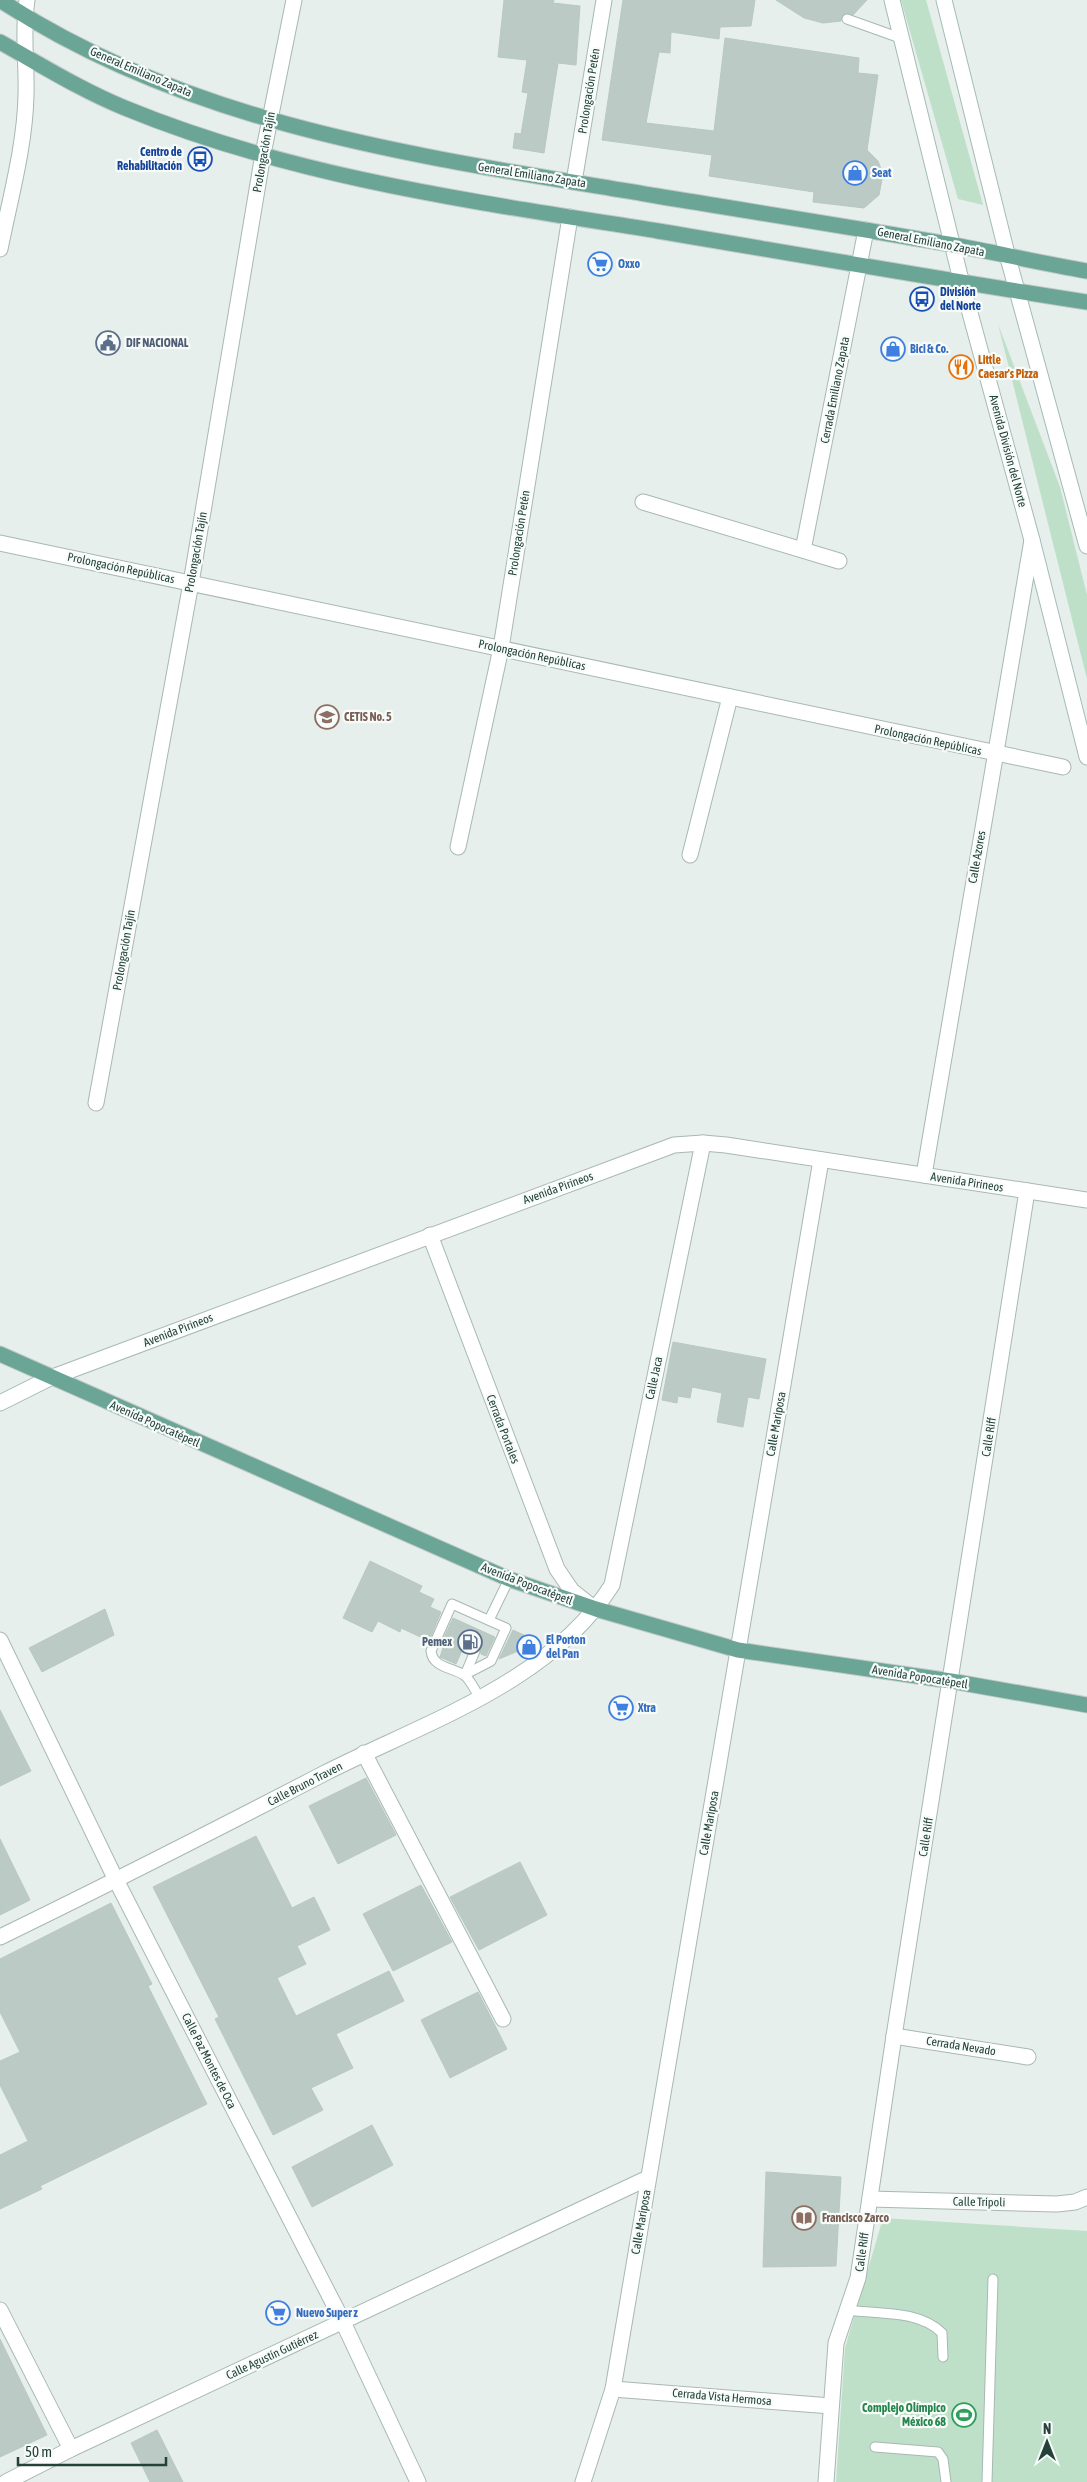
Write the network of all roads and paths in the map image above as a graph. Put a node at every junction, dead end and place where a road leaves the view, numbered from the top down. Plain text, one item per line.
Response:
1 (0, 0) edge
2 (27, 0) edge
3 (294, 0) edge
4 (604, 0) edge
5 (892, 0) edge
6 (944, 0) edge
7 (24, 16) junction
8 (847, 19) dead end
9 (903, 39) junction
10 (0, 42) edge
11 (24, 56) junction
12 (270, 119) junction
13 (263, 154) junction
14 (574, 182) junction
15 (570, 217) junction
16 (866, 230) junction
17 (952, 245) junction
18 (0, 249) edge
19 (1008, 258) junction
20 (860, 264) junction
21 (1087, 271) edge
22 (961, 280) junction
23 (1018, 292) junction
24 (1087, 302) edge
25 (643, 502) dead end
26 (1032, 540) junction
27 (0, 543) edge
28 (1087, 546) edge
29 (803, 550) junction
30 (839, 561) dead end
31 (191, 583) junction
32 (500, 648) junction
33 (730, 697) junction
34 (994, 754) junction
35 (1087, 757) edge
36 (1063, 767) dead end
37 (458, 847) dead end
38 (690, 855) dead end
39 (96, 1103) dead end
40 (703, 1143) junction
41 (821, 1160) junction
42 (924, 1175) junction
43 (1028, 1191) junction
44 (1087, 1200) edge
45 (430, 1235) junction
46 (0, 1354) edge
47 (50, 1378) junction
48 (0, 1403) edge
49 (509, 1579) junction
50 (596, 1610) junction
51 (489, 1620) junction
52 (0, 1640) edge
53 (738, 1650) junction
54 (475, 1651) dead end
55 (464, 1675) junction
56 (951, 1681) junction
57 (480, 1698) junction
58 (1087, 1705) edge
59 (364, 1753) junction
60 (116, 1880) junction
61 (0, 1937) edge
62 (503, 2018) dead end
63 (894, 2036) junction
64 (1028, 2056) dead end
65 (648, 2178) junction
66 (1087, 2197) edge
67 (870, 2199) junction
68 (993, 2279) dead end
69 (0, 2310) edge
70 (846, 2310) junction
71 (342, 2322) junction
72 (943, 2357) dead end
73 (612, 2388) junction
74 (831, 2406) junction
75 (875, 2446) dead end
76 (71, 2449) junction
77 (6, 2482) edge
78 (418, 2482) edge
79 (583, 2482) edge
80 (826, 2482) edge
81 (946, 2482) edge
82 (987, 2482) edge

1 - 7 main road, General Emiliano Zapata
2 - 7 street
3 - 12 street, Prolongación Tajín
4 - 14 street, Prolongación Petén
5 - 9 street, Avenida División del Norte
6 - 19 street
7 - 11 street
7 - 12 main road, General Emiliano Zapata
8 - 9 lane
9 - 17 street, Avenida División del Norte
10 - 11 main road
11 - 13 main road
11 - 18 street
12 - 13 street, Prolongación Tajín
12 - 14 main road, General Emiliano Zapata
13 - 15 main road
13 - 31 street, Prolongación Tajín
14 - 16 main road, General Emiliano Zapata
15 - 20 main road
15 - 32 street, Prolongación Petén
16 - 17 main road, General Emiliano Zapata
16 - 20 street, Cerrada Emiliano Zapata
17 - 19 main road, General Emiliano Zapata
17 - 22 street, Avenida División del Norte
19 - 21 main road, General Emiliano Zapata
19 - 23 street
20 - 22 main road
20 - 29 street, Cerrada Emiliano Zapata
22 - 23 main road
22 - 26 street, Avenida División del Norte
23 - 24 main road
23 - 28 street
25 - 29 street
26 - 34 street, Calle Azores
26 - 35 street, Avenida División del Norte
27 - 31 street, Prolongación Repúblicas
29 - 30 street
31 - 32 street, Prolongación Repúblicas
31 - 39 street, Prolongación Tajín
32 - 33 street, Prolongación Repúblicas
32 - 37 street, Prolongación Petén
33 - 34 street, Prolongación Repúblicas
33 - 38 street
34 - 36 street, Prolongación Repúblicas
34 - 42 street, Calle Azores
40 - 41 street, Avenida Pirineos
40 - 45 street, Avenida Pirineos
40 - 50 street, Calle Jaca
41 - 42 street, Avenida Pirineos
41 - 53 street, Calle Mariposa
42 - 43 street, Avenida Pirineos
43 - 44 street, Avenida Pirineos
43 - 56 street, Calle Riff
45 - 47 street, Avenida Pirineos
45 - 50 street, Cerrada Portales
46 - 47 main road, Avenida Popocatépetl
47 - 48 street, Avenida Pirineos
47 - 49 main road, Avenida Popocatépetl
49 - 50 main road, Avenida Popocatépetl
49 - 51 lane
50 - 53 main road, Avenida Popocatépetl
50 - 57 street, Calle Bruno Traven
51 - 55 lane
51 - 55 lane
52 - 60 street, Calle Paz Montes de Oca
53 - 56 main road, Avenida Popocatépetl
53 - 65 street, Calle Mariposa
54 - 55 lane
55 - 57 lane
56 - 58 main road, Avenida Popocatépetl
56 - 63 street, Calle Riff
57 - 59 street, Calle Bruno Traven
59 - 60 street, Calle Bruno Traven
59 - 62 street
60 - 61 street, Calle Bruno Traven
60 - 71 street, Calle Paz Montes de Oca
63 - 64 street, Cerrada Nevado
63 - 67 street, Calle Riff
65 - 71 street, Calle Agustín Gutiérrez
65 - 73 street, Calle Mariposa
66 - 67 street, Calle Trípoli
67 - 70 street, Calle Riff
68 - 82 lane
69 - 76 street
70 - 72 lane
70 - 74 street, Calle Riff
71 - 76 street, Calle Agustín Gutiérrez
71 - 78 street, Calle Paz Montes de Oca
73 - 74 street, Cerrada Vista Hermosa
73 - 79 street, Calle Mariposa
74 - 80 street, Calle Riff
75 - 81 lane
76 - 77 street, Calle Agustín Gutiérrez

